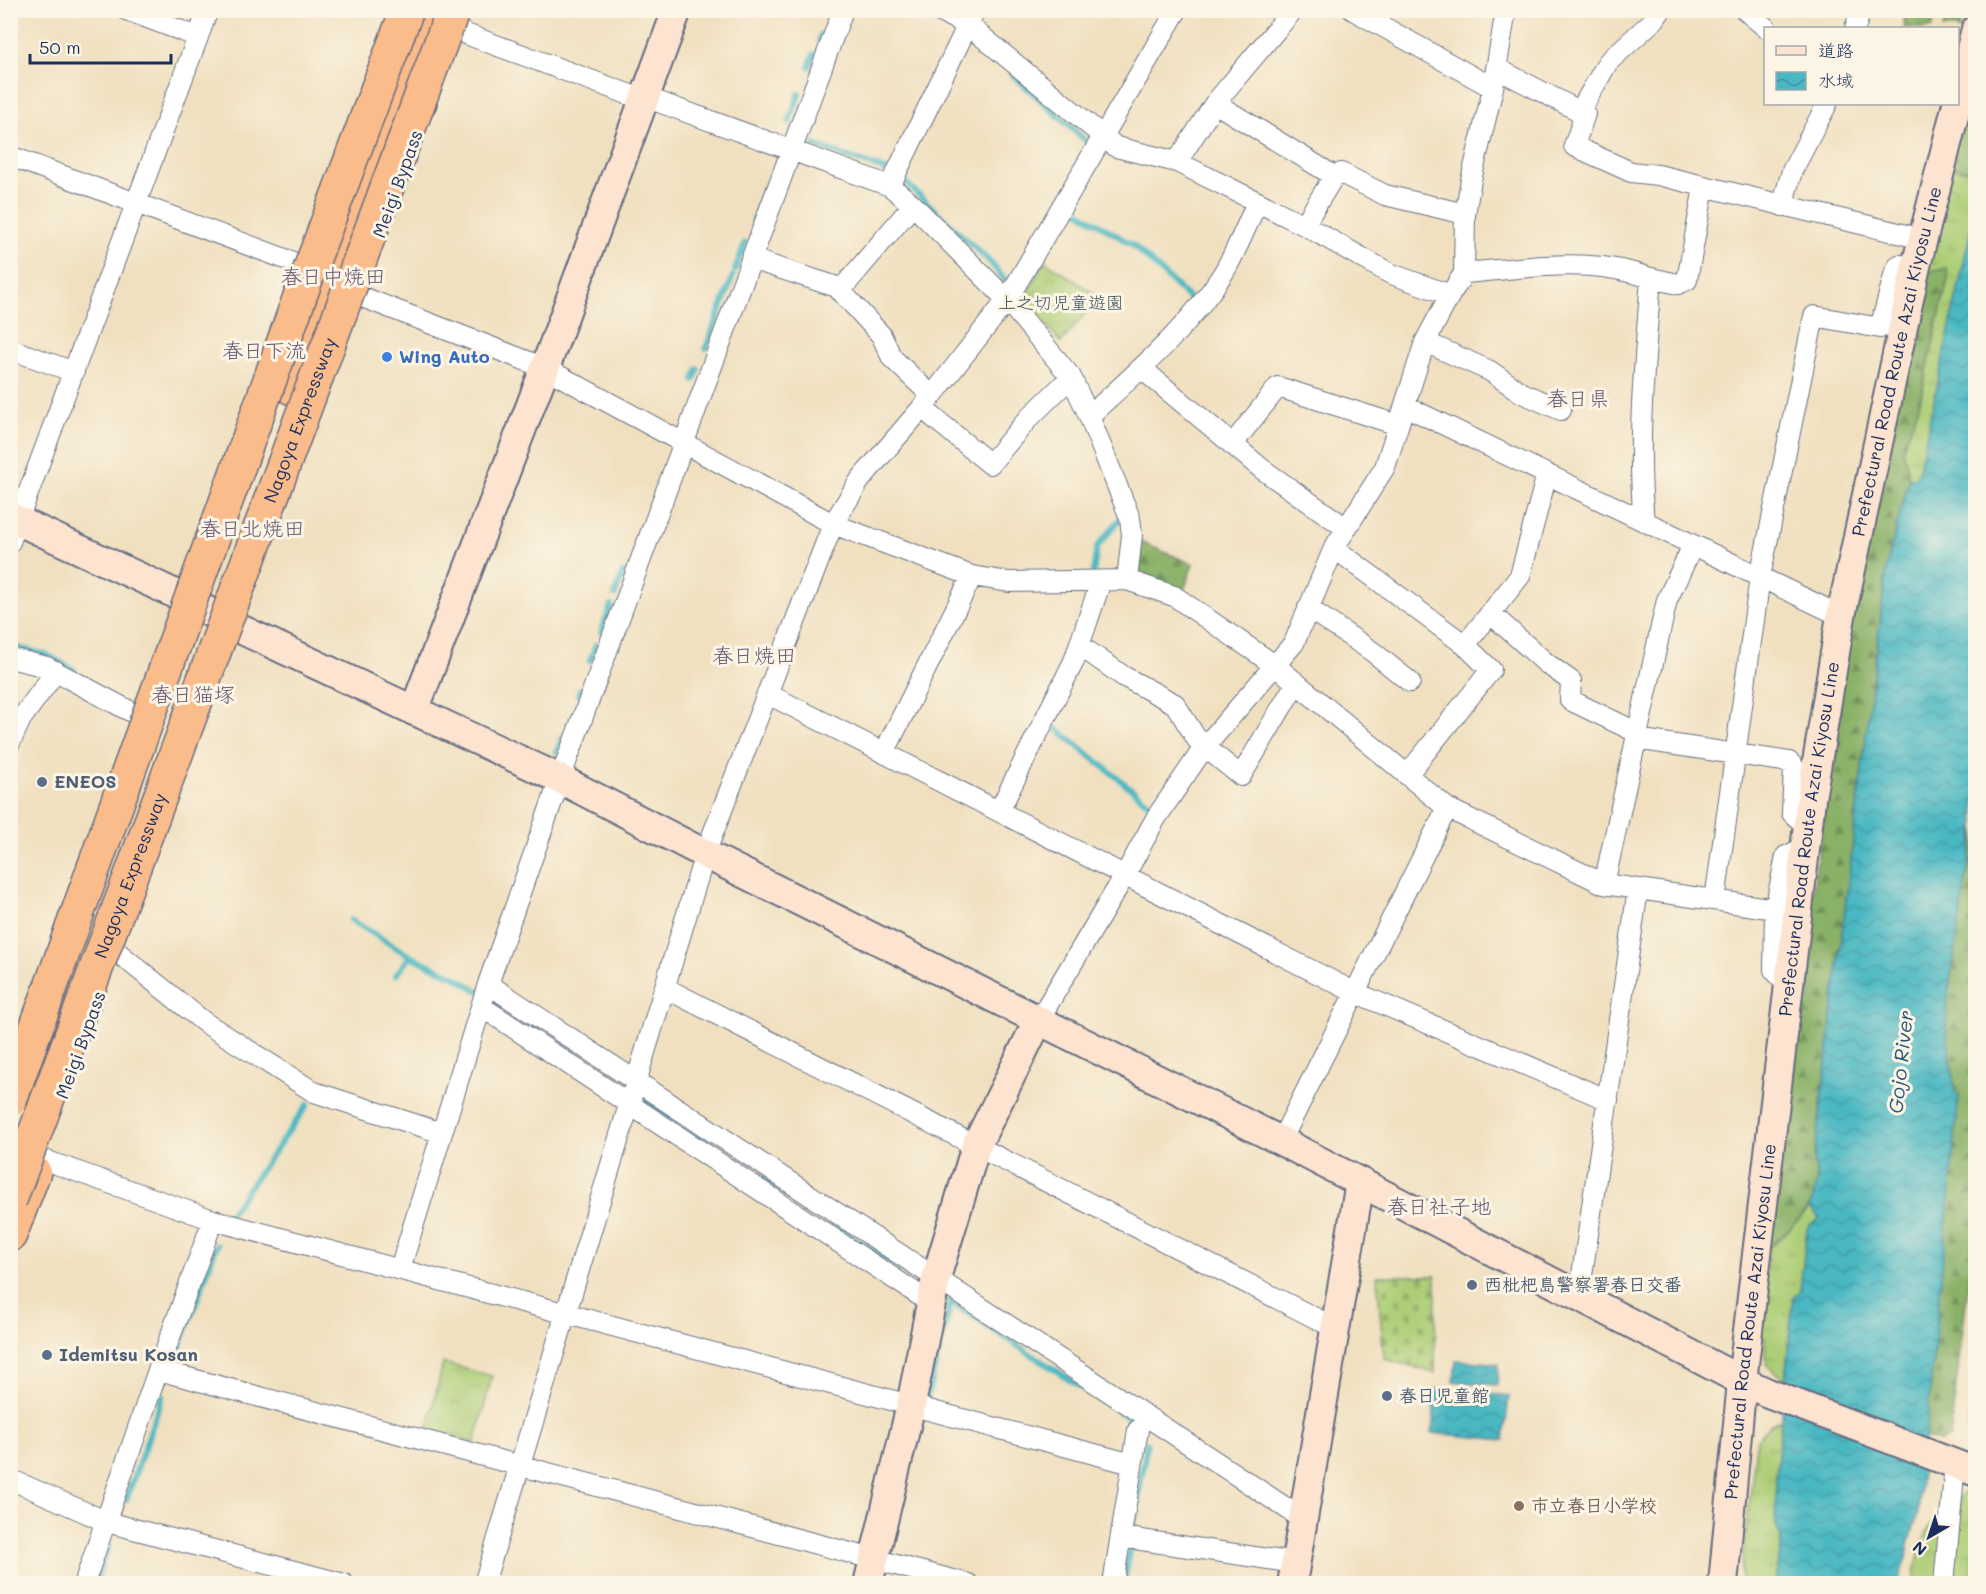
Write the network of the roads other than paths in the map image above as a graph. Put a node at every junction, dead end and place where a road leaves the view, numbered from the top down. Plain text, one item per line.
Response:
1 (126, 10) edge
2 (208, 10) edge
3 (395, 10) edge
4 (406, 10) edge
5 (677, 10) edge
6 (843, 10) edge
7 (936, 10) edge
8 (1177, 10) edge
9 (1293, 10) edge
10 (1353, 10) edge
11 (1506, 10) edge
12 (1661, 10) edge
13 (1745, 10) edge
14 (1862, 10) edge
15 (451, 15) edge
16 (972, 18) edge
17 (1765, 27) edge
18 (1855, 27) edge
19 (1976, 29) edge
20 (198, 37) junction
21 (1496, 68) junction
22 (1492, 88) junction
23 (1959, 94) edge
24 (645, 99) junction
25 (1215, 103) junction
26 (1826, 105) edge
27 (1956, 105) edge
28 (1580, 111) junction
29 (1103, 136) junction
30 (792, 150) junction
31 (10, 156) edge
32 (1177, 162) junction
33 (1334, 176) junction
34 (890, 186) junction
35 (1704, 187) junction
36 (1257, 202) junction
37 (136, 203) junction
38 (913, 205) junction
39 (1782, 206) junction
40 (1466, 214) junction
41 (1304, 225) junction
42 (1923, 239) junction
43 (751, 259) junction
44 (304, 266) junction
45 (1916, 267) junction
46 (1464, 273) junction
47 (1651, 278) junction
48 (840, 291) junction
49 (357, 295) junction
50 (1450, 295) junction
51 (1007, 300) junction
52 (1425, 342) junction
53 (10, 349) edge
54 (545, 368) junction
55 (1141, 368) junction
56 (74, 372) junction
57 (1071, 377) junction
58 (927, 402) junction
59 (1561, 410) dead end
60 (1402, 415) junction
61 (1089, 416) junction
62 (682, 443) junction
63 (1232, 445) junction
64 (1547, 474) junction
65 (1644, 521) junction
66 (833, 524) junction
67 (13, 526) edge
68 (1346, 528) junction
69 (1693, 545) junction
70 (1334, 548) junction
71 (972, 576) junction
72 (1760, 578) junction
73 (1127, 580) junction
74 (1101, 581) junction
75 (184, 598) junction
76 (1308, 608) junction
77 (1490, 613) junction
78 (1841, 616) junction
79 (237, 627) junction
80 (1079, 645) junction
81 (1465, 645) junction
82 (10, 658) edge
83 (1276, 666) junction
84 (56, 671) junction
85 (1410, 682) dead end
86 (1296, 683) junction
87 (768, 694) junction
88 (414, 711) junction
89 (141, 717) junction
90 (1637, 736) junction
91 (10, 743) edge
92 (1204, 748) junction
93 (884, 753) junction
94 (1735, 754) junction
95 (1407, 775) junction
96 (560, 779) junction
97 (1447, 808) junction
98 (999, 811) junction
99 (1807, 837) junction
100 (705, 854) junction
101 (1125, 875) junction
102 (1604, 884) junction
103 (1638, 889) junction
104 (1715, 900) junction
105 (1775, 909) junction
106 (116, 951) junction
107 (488, 984) junction
108 (1789, 986) junction
109 (665, 988) junction
110 (1354, 992) junction
111 (482, 1007) junction
112 (1038, 1021) junction
113 (13, 1065) edge
114 (636, 1083) junction
115 (10, 1100) edge
116 (1608, 1100) junction
117 (630, 1105) junction
118 (442, 1133) junction
119 (1281, 1142) junction
120 (976, 1146) junction
121 (25, 1151) edge
122 (1360, 1182) junction
123 (10, 1200) edge
124 (213, 1220) junction
125 (10, 1235) edge
126 (400, 1269) junction
127 (934, 1291) junction
128 (1579, 1296) junction
129 (567, 1313) junction
130 (1335, 1328) junction
131 (158, 1370) junction
132 (1742, 1381) junction
133 (911, 1405) junction
134 (1138, 1430) dead end
135 (1132, 1464) junction
136 (520, 1465) junction
137 (1958, 1466) edge
138 (10, 1479) edge
139 (1303, 1519) junction
140 (107, 1522) junction
141 (1121, 1537) junction
142 (871, 1571) edge
143 (1294, 1573) edge
144 (84, 1584) edge
145 (344, 1584) edge
146 (484, 1584) edge
147 (968, 1584) edge
148 (1113, 1584) edge
149 (1724, 1584) edge
150 (1944, 1584) edge

1 - 20 street
2 - 20 street
3 - 44 highway
4 - 115 highway, Nagoya Expressway, bridge
4 - 121 highway
5 - 24 street
6 - 30 street
7 - 16 street
8 - 29 street
9 - 25 street
10 - 22 street
11 - 21 street
12 - 28 street
13 - 17 street
14 - 18 street
15 - 24 street
15 - 49 highway, Meigi Bypass
15 - 123 highway, Nagoya Expressway, bridge
16 - 29 street
16 - 34 street
19 - 23 street, Prefectural Road Route Azai Kiyosu Line
20 - 37 street
21 - 22 street
21 - 28 street
22 - 40 street
24 - 30 street
24 - 54 street
25 - 32 street
25 - 33 street
26 - 39 street
27 - 42 street, Prefectural Road Route Azai Kiyosu Line
28 - 35 street
29 - 32 street
29 - 51 street
30 - 34 street
30 - 43 street
31 - 37 street
32 - 36 street
33 - 40 street
33 - 41 street
34 - 38 street
35 - 39 street
35 - 47 street
36 - 41 street
36 - 55 street
37 - 44 street
37 - 56 street
38 - 48 street
38 - 51 street
39 - 42 street
40 - 46 street
41 - 50 street
42 - 45 street, Prefectural Road Route Azai Kiyosu Line
43 - 48 street
43 - 62 street
44 - 75 highway
45 - 72 street
45 - 78 street, Prefectural Road Route Azai Kiyosu Line
46 - 47 street
46 - 50 street
47 - 65 street
48 - 58 street
49 - 54 street
49 - 79 highway, Meigi Bypass
50 - 52 street
51 - 57 street
51 - 58 street
52 - 59 street
52 - 60 street
53 - 56 street
54 - 62 street
54 - 88 street
55 - 61 street
55 - 63 street
56 - 67 street
57 - 58 street
57 - 61 street
58 - 66 street
60 - 63 street
60 - 64 street
60 - 68 street
61 - 73 street
62 - 66 street
62 - 96 street
63 - 68 street
64 - 65 street
64 - 77 street
65 - 69 street
66 - 71 street
66 - 87 street
67 - 75 street
68 - 70 street
69 - 72 street
69 - 90 street
70 - 76 street
70 - 81 street
71 - 74 street
71 - 93 street
72 - 78 street
72 - 94 street
73 - 74 street
73 - 83 street
74 - 80 street
75 - 79 street
75 - 89 highway
76 - 83 street
76 - 85 street
77 - 81 street
77 - 90 street
78 - 99 street, Prefectural Road Route Azai Kiyosu Line
79 - 88 street
79 - 106 highway, Meigi Bypass
80 - 92 street
80 - 98 street
81 - 95 street
82 - 84 street
83 - 86 street
83 - 92 street
84 - 89 street
84 - 91 street
86 - 92 street
86 - 95 street
87 - 93 street
87 - 100 street
88 - 96 street
89 - 113 highway
90 - 94 street
90 - 102 street
92 - 101 street
93 - 98 street
94 - 99 street
94 - 104 street
95 - 97 street
96 - 100 street
96 - 107 street
97 - 102 street
97 - 110 street
98 - 101 street
99 - 105 street
99 - 108 street, Prefectural Road Route Azai Kiyosu Line
100 - 109 street
100 - 112 street
101 - 110 street
101 - 112 street
102 - 103 street
103 - 104 street
103 - 116 street
104 - 105 street
105 - 108 street
106 - 118 street
106 - 121 highway, Meigi Bypass
107 - 111 street
107 - 114 street
108 - 132 street, Prefectural Road Route Azai Kiyosu Line
109 - 114 street
109 - 120 street
110 - 116 street
110 - 119 street
111 - 117 street
111 - 118 street
112 - 119 street
112 - 120 street
114 - 117 street
114 - 127 street
116 - 128 street
117 - 127 street
117 - 129 street
118 - 126 street
119 - 122 street
120 - 127 street
120 - 130 street
121 - 124 street
121 - 125 highway, Meigi Bypass
122 - 128 street
122 - 130 street
124 - 126 street
124 - 131 street
126 - 129 street
127 - 133 street
127 - 139 street
128 - 132 street
129 - 133 street
129 - 136 street
130 - 139 street
131 - 136 street
131 - 140 street
132 - 137 street
132 - 149 street, Prefectural Road Route Azai Kiyosu Line
133 - 135 street
133 - 142 street
134 - 135 street
135 - 141 street
136 - 142 street
136 - 146 street
137 - 150 street
138 - 140 street
139 - 143 street
140 - 144 street
140 - 145 street
141 - 143 street
141 - 148 street
142 - 147 street

